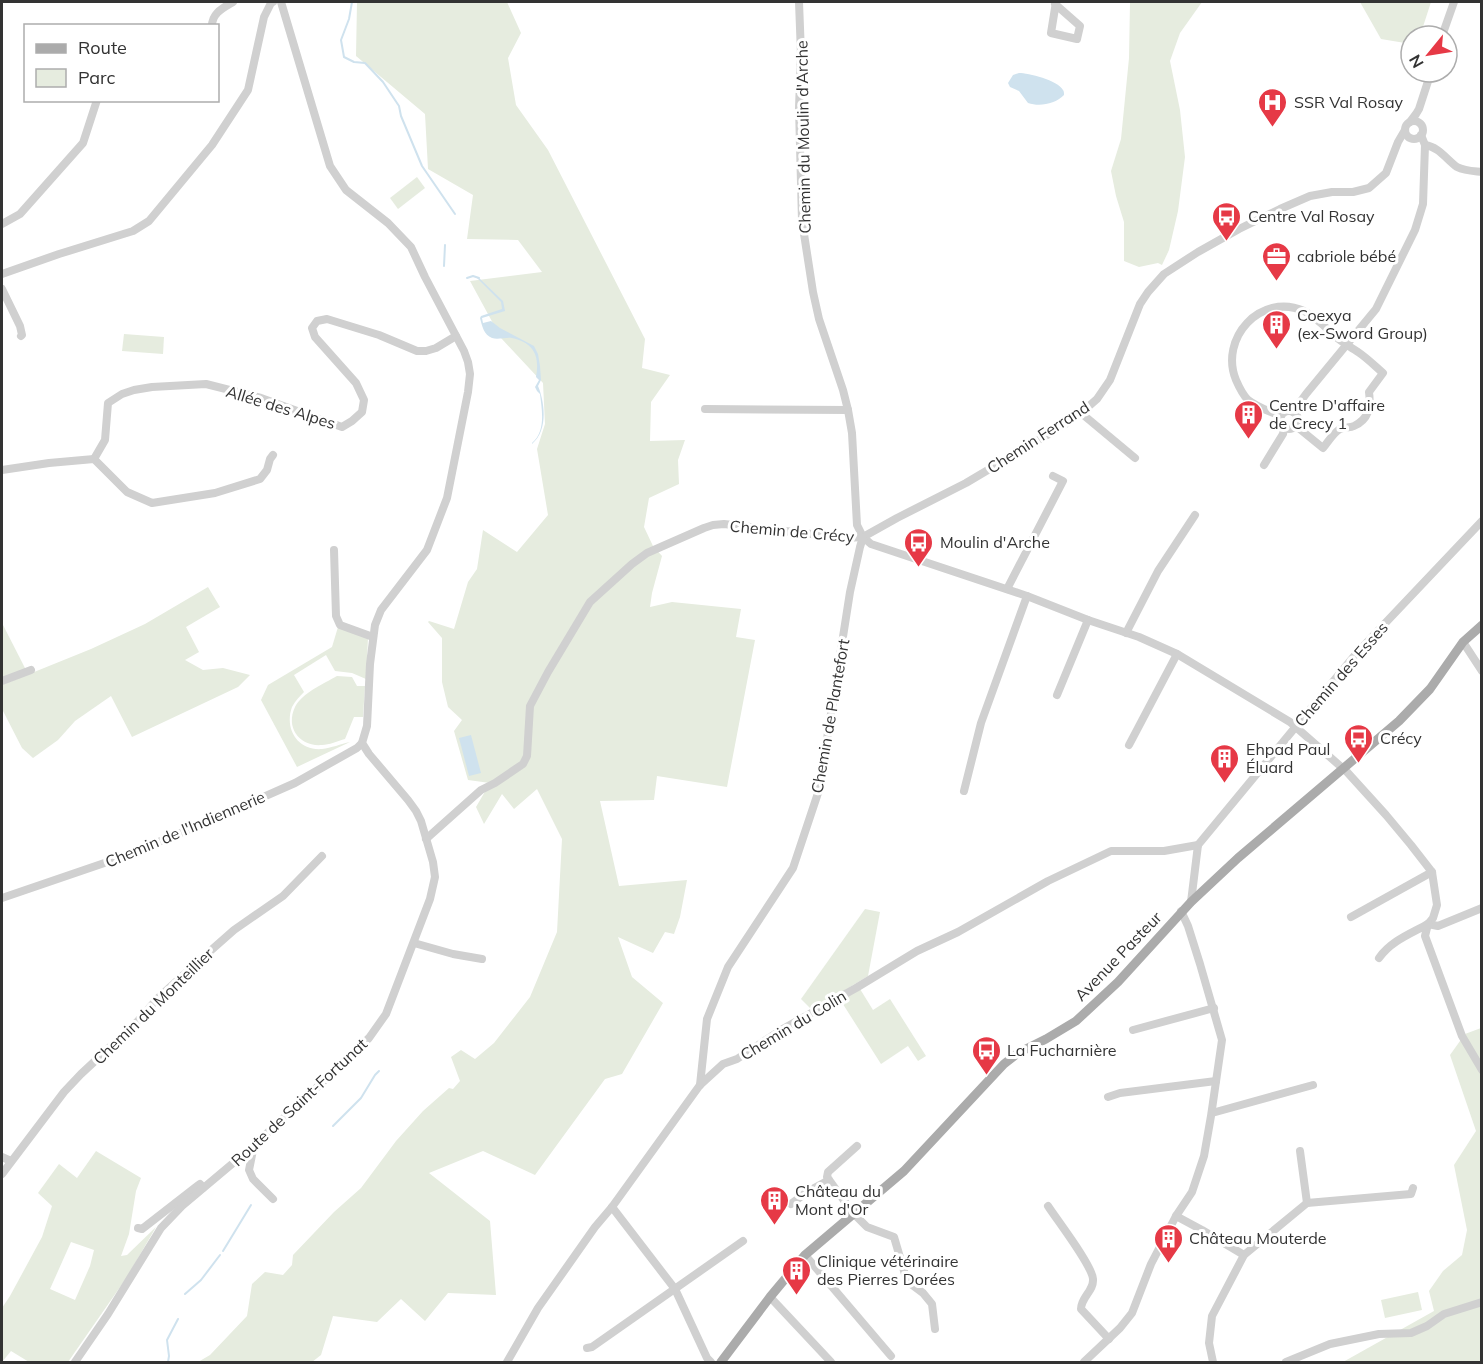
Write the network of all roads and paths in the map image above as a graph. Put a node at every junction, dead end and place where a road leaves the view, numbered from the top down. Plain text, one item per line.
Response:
1 (232, 2) edge
2 (271, 2) edge
3 (281, 2) edge
4 (799, 2) edge
5 (1454, 2) edge
6 (1056, 3) edge
7 (212, 24) edge
8 (1446, 24) edge
9 (1427, 84) edge
10 (1423, 98) junction
11 (96, 102) edge
12 (1410, 122) junction
13 (1422, 125) junction
14 (1412, 135) junction
15 (1424, 149) junction
16 (1482, 172) edge
17 (2, 224) edge
18 (2, 274) edge
19 (2, 289) edge
20 (21, 336) dead end
21 (456, 336) junction
22 (1347, 346) junction
23 (705, 409) dead end
24 (848, 411) junction
25 (1293, 412) junction
26 (1081, 413) junction
27 (1281, 416) junction
28 (1296, 426) junction
29 (1284, 428) junction
30 (273, 455) dead end
31 (1135, 458) dead end
32 (93, 459) junction
33 (1264, 465) dead end
34 (2, 470) edge
35 (1053, 476) dead end
36 (1195, 515) dead end
37 (1482, 520) edge
38 (863, 537) junction
39 (334, 550) dead end
40 (1007, 589) junction
41 (1027, 596) junction
42 (1088, 620) junction
43 (1482, 625) edge
44 (1126, 633) junction
45 (374, 637) junction
46 (1463, 642) junction
47 (1177, 654) junction
48 (31, 670) dead end
49 (1482, 671) edge
50 (2, 681) edge
51 (1056, 695) dead end
52 (1296, 727) junction
53 (362, 743) junction
54 (1129, 745) dead end
55 (1344, 770) junction
56 (964, 791) dead end
57 (426, 838) junction
58 (1198, 845) junction
59 (322, 856) dead end
60 (1432, 872) junction
61 (2, 898) edge
62 (1191, 902) junction
63 (1482, 908) edge
64 (1182, 911) junction
65 (1351, 917) dead end
66 (1428, 924) junction
67 (414, 943) junction
68 (1379, 958) dead end
69 (476, 959) dead end
70 (1214, 1008) junction
71 (1133, 1030) dead end
72 (1482, 1070) edge
73 (1216, 1081) junction
74 (700, 1085) junction
75 (1313, 1085) dead end
76 (1108, 1097) dead end
77 (1212, 1113) junction
78 (857, 1146) dead end
79 (251, 1148) junction
80 (1300, 1151) dead end
81 (2, 1157) edge
82 (11, 1161) junction
83 (2, 1174) edge
84 (829, 1180) junction
85 (203, 1188) junction
86 (1413, 1188) dead end
87 (273, 1199) dead end
88 (1307, 1203) junction
89 (791, 1204) dead end
90 (1048, 1206) dead end
91 (612, 1207) junction
92 (853, 1213) junction
93 (1176, 1216) junction
94 (138, 1228) dead end
95 (743, 1241) dead end
96 (805, 1255) junction
97 (1244, 1255) junction
98 (675, 1289) junction
99 (770, 1298) junction
100 (1482, 1302) edge
101 (935, 1329) dead end
102 (1108, 1339) junction
103 (587, 1348) dead end
104 (891, 1356) dead end
105 (75, 1362) edge
106 (507, 1362) edge
107 (711, 1362) edge
108 (721, 1362) edge
109 (831, 1362) edge
110 (1084, 1362) edge
111 (1213, 1362) edge
112 (1286, 1362) edge

1 - 7 street
2 - 18 street
3 - 21 street
4 - 24 street, Chemin du Moulin d'Arche
5 - 8 street
6 - 6 street
9 - 10 street
10 - 12 street
10 - 13 street
11 - 17 street
12 - 13 street
12 - 14 street
13 - 14 street
14 - 15 street
14 - 26 street, Chemin Ferrand
15 - 16 street
15 - 22 street
19 - 20 street
21 - 32 street, Allée des Alpes
21 - 45 street
22 - 25 street
22 - 27 street
22 - 28 street
23 - 24 street
24 - 38 street, Chemin du Moulin d'Arche
25 - 27 street
25 - 28 street
26 - 31 street
26 - 38 street, Chemin Ferrand
27 - 29 street
28 - 29 street
29 - 33 street
30 - 32 street
32 - 34 street
35 - 40 street
36 - 44 street
37 - 52 street, Chemin des Esses
38 - 40 street, Chemin de Crécy
38 - 57 street, Chemin de Crécy
38 - 74 street, Chemin de Plantefort
39 - 45 street
40 - 41 street, Chemin de Crécy
41 - 42 street, Chemin de Crécy
41 - 56 street
42 - 44 street, Chemin de Crécy
42 - 51 street
43 - 46 main road, Avenue Pasteur
44 - 47 street, Chemin de Crécy
45 - 53 street
46 - 49 street
46 - 55 main road, Avenue Pasteur
47 - 52 street, Chemin de Crécy
47 - 54 street
48 - 50 street
52 - 55 street, Chemin de Crécy
52 - 58 street, Chemin des Esses
53 - 57 street, Route de Saint-Fortunat
53 - 61 street, Chemin de l'Indiennerie
55 - 60 street, Chemin de Crécy
55 - 62 main road, Avenue Pasteur
57 - 67 street, Route de Saint-Fortunat
58 - 62 street
58 - 74 street, Chemin du Colin
59 - 82 street, Chemin du Monteillier
60 - 65 street
60 - 66 street
62 - 64 main road, Avenue Pasteur
63 - 66 street
64 - 70 street
64 - 92 main road, Avenue Pasteur
66 - 68 street
66 - 72 street
67 - 69 street
67 - 79 street, Route de Saint-Fortunat
70 - 71 street
70 - 73 street
73 - 76 street
73 - 77 street
74 - 91 street, Chemin du Colin
75 - 77 street
77 - 93 street
78 - 84 street
79 - 85 street, Route de Saint-Fortunat
79 - 87 street
80 - 88 street
81 - 82 street
82 - 83 street, Chemin du Monteillier
84 - 89 street
84 - 92 street
85 - 94 street
85 - 105 street, Route de Saint-Fortunat
86 - 88 street
88 - 97 street
90 - 102 street
91 - 98 street
91 - 106 street, Chemin du Colin
92 - 96 main road, Avenue Pasteur
92 - 101 street
93 - 97 street
93 - 102 street
95 - 98 street
96 - 99 main road, Avenue Pasteur
96 - 104 street
97 - 111 street
98 - 103 street
98 - 107 street
99 - 108 main road, Avenue Pasteur
99 - 109 street
100 - 112 street
102 - 110 street

